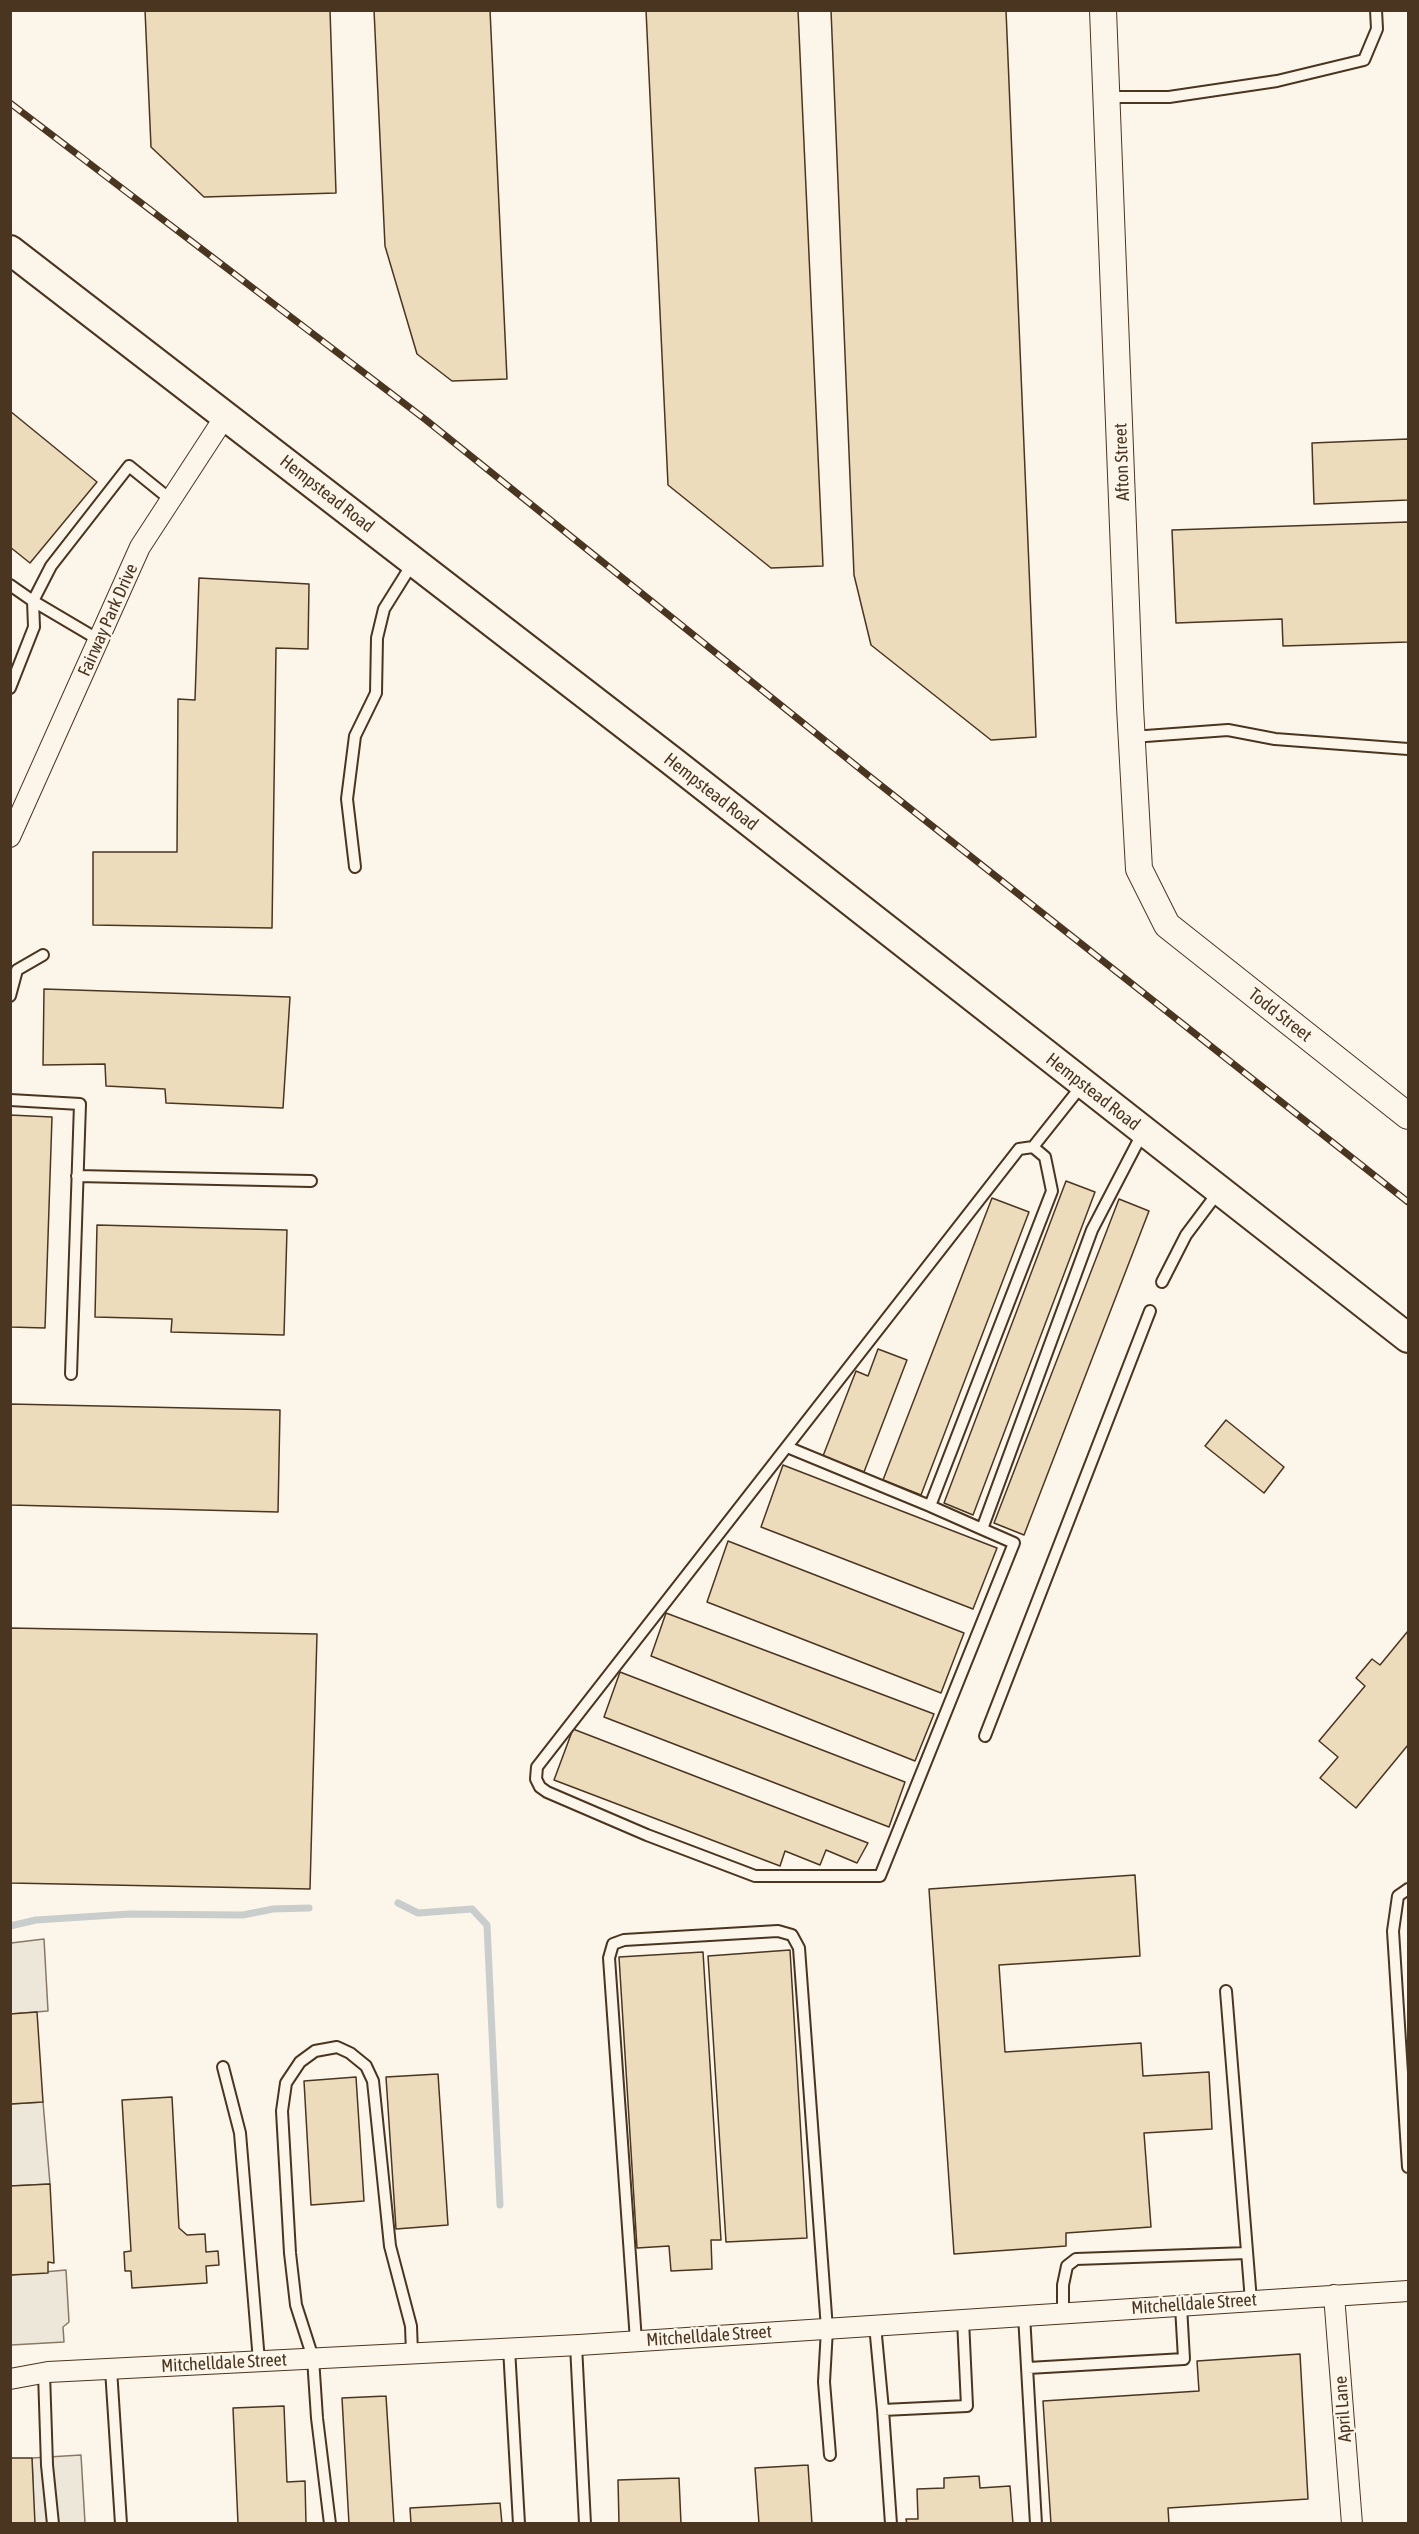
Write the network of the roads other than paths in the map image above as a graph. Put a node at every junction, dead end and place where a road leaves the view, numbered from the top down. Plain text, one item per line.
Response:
1 (1103, 10) edge
2 (1376, 10) edge
3 (1107, 97) junction
4 (11, 250) edge
5 (226, 415) junction
6 (171, 500) junction
7 (414, 561) junction
8 (10, 585) edge
9 (33, 601) junction
10 (99, 640) junction
11 (10, 688) edge
12 (1132, 736) junction
13 (1408, 749) edge
14 (10, 837) edge
15 (355, 867) dead end
16 (1159, 909) joint
17 (43, 954) dead end
18 (10, 996) edge
19 (1083, 1084) junction
20 (10, 1100) edge
21 (1408, 1116) edge
22 (1144, 1131) junction
23 (1034, 1147) junction
24 (77, 1176) junction
25 (310, 1181) dead end
26 (1220, 1191) junction
27 (1162, 1282) dead end
28 (1150, 1311) dead end
29 (1408, 1338) edge
30 (71, 1374) dead end
31 (787, 1447) junction
32 (930, 1506) junction
33 (982, 1529) junction
34 (985, 1736) dead end
35 (1408, 1889) edge
36 (1226, 1991) dead end
37 (223, 2067) dead end
38 (1408, 2167) edge
39 (1247, 2253) junction
40 (1408, 2291) edge
41 (1334, 2295) junction
42 (1251, 2301) junction
43 (1181, 2306) junction
44 (1063, 2313) junction
45 (1024, 2315) junction
46 (963, 2320) junction
47 (875, 2325) junction
48 (827, 2329) junction
49 (636, 2341) junction
50 (576, 2345) junction
51 (509, 2348) junction
52 (412, 2353) junction
53 (313, 2358) junction
54 (259, 2361) junction
55 (1028, 2368) junction
56 (111, 2369) junction
57 (44, 2373) junction
58 (10, 2379) edge
59 (883, 2410) junction
60 (830, 2455) dead end
61 (53, 2523) edge
62 (121, 2523) edge
63 (330, 2523) edge
64 (519, 2523) edge
65 (585, 2523) edge
66 (891, 2523) edge
67 (1036, 2523) edge
68 (1352, 2523) edge

1 - 3 street, Afton Street
2 - 3 lane
3 - 12 street, Afton Street
4 - 5 main road, Hempstead Road
5 - 6 street, Fairway Park Drive
5 - 7 main road, Hempstead Road
6 - 9 lane
6 - 10 street, Fairway Park Drive
7 - 15 lane
7 - 19 main road, Hempstead Road
8 - 9 lane
9 - 10 lane
9 - 11 lane
10 - 14 street, Fairway Park Drive
12 - 13 lane
12 - 16 street, Afton Street
16 - 21 street, Todd Street
17 - 18 lane
19 - 22 main road, Hempstead Road
19 - 23 lane
20 - 24 lane
22 - 26 main road, Hempstead Road
22 - 33 lane
23 - 31 lane
23 - 32 lane
24 - 25 lane
24 - 30 lane
26 - 27 lane
26 - 29 main road, Hempstead Road
28 - 34 lane
31 - 32 lane
31 - 33 lane
32 - 33 lane
35 - 38 lane
36 - 39 lane
37 - 54 lane
39 - 42 lane
39 - 44 lane
40 - 41 street, Mitchelldale Street
41 - 42 street, Mitchelldale Street
41 - 68 street, April Lane
42 - 43 street, Mitchelldale Street
43 - 44 street, Mitchelldale Street
43 - 55 lane
44 - 45 street, Mitchelldale Street
45 - 46 street, Mitchelldale Street
45 - 55 lane
46 - 47 street, Mitchelldale Street
46 - 59 lane
47 - 48 street, Mitchelldale Street
47 - 59 lane
48 - 49 street, Mitchelldale Street
48 - 49 lane
48 - 60 lane
49 - 50 street, Mitchelldale Street
50 - 51 street, Mitchelldale Street
50 - 65 lane
51 - 52 street, Mitchelldale Street
51 - 64 lane
52 - 53 street, Mitchelldale Street
52 - 53 lane
53 - 54 street, Mitchelldale Street
53 - 63 lane
54 - 56 street, Mitchelldale Street
55 - 67 lane
56 - 57 street, Mitchelldale Street
56 - 62 lane
57 - 58 street, Mitchelldale Street
57 - 61 lane
59 - 66 lane

